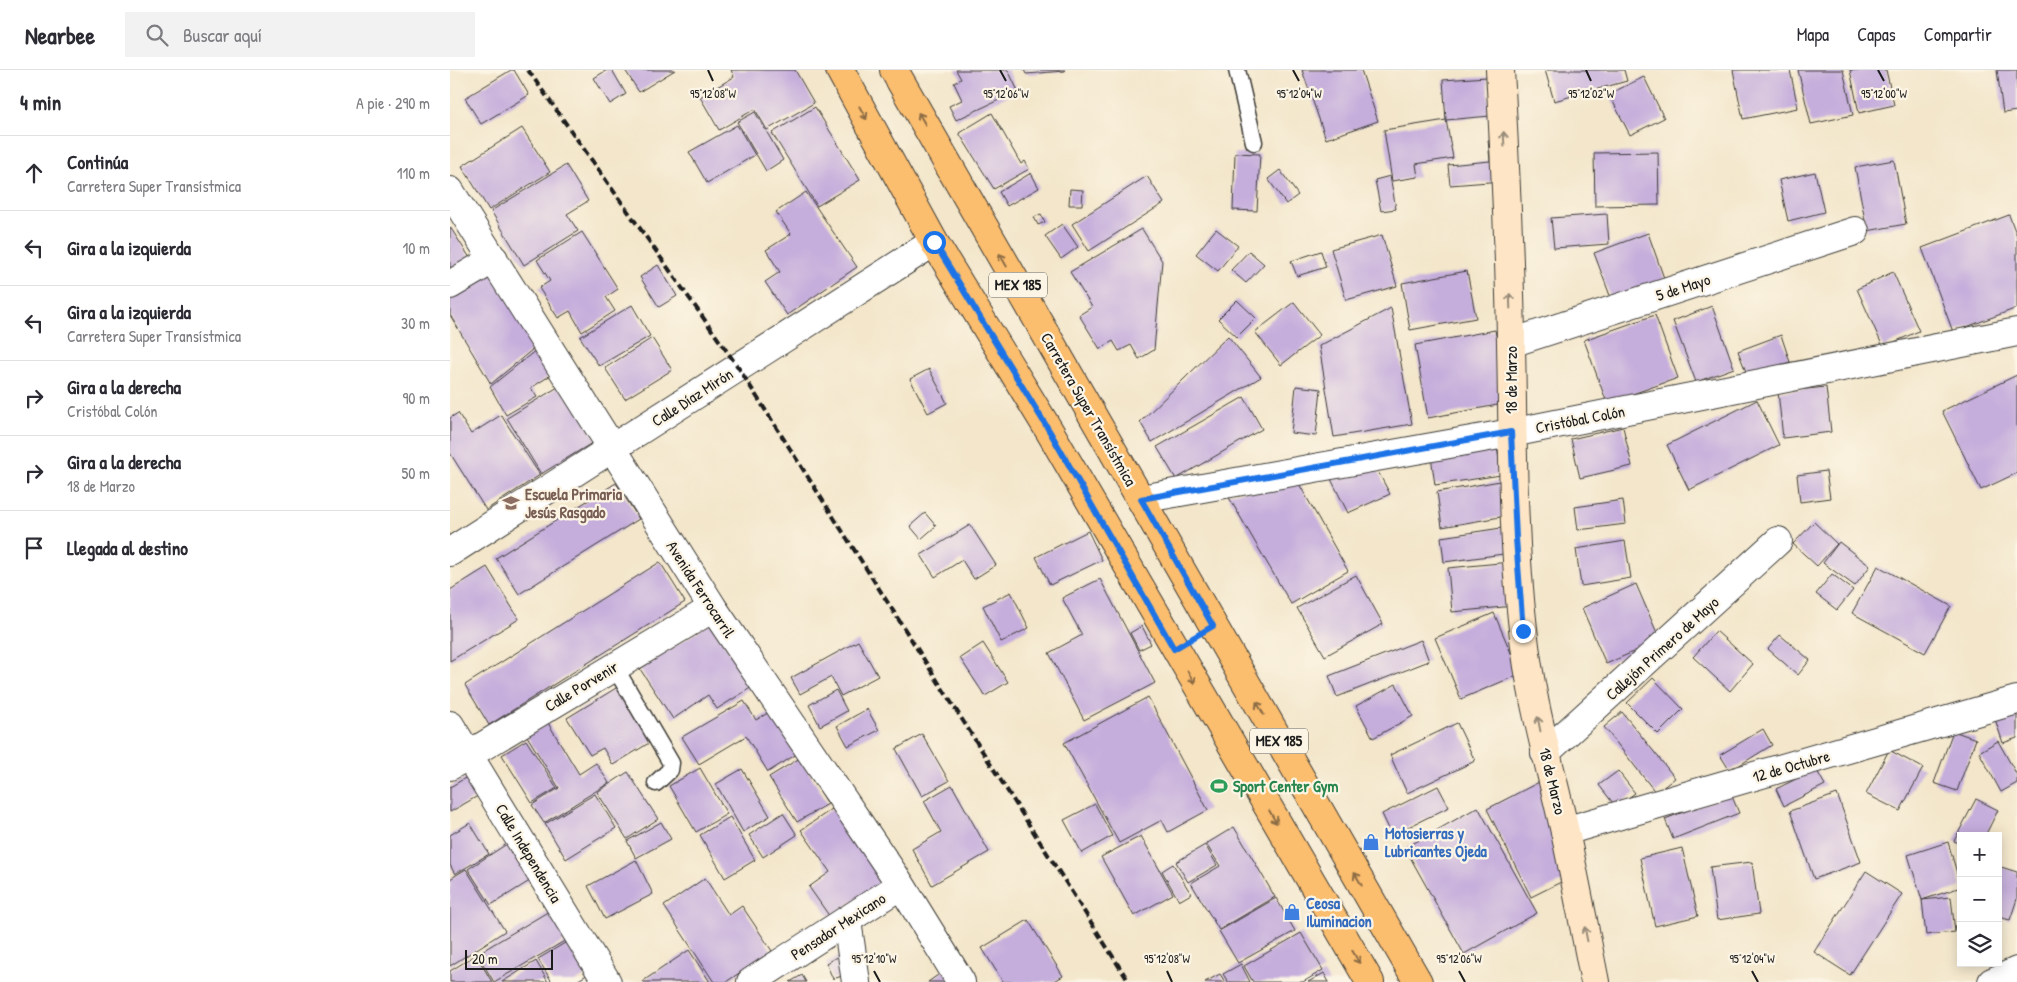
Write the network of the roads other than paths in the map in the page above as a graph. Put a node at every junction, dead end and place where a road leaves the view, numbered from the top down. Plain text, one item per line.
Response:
1 (840, 70) edge
2 (894, 70) edge
3 (1237, 70) edge
4 (1500, 70) edge
5 (1254, 142) dead end
6 (450, 191) edge
7 (1855, 231) dead end
8 (934, 242) junction
9 (494, 259) junction
10 (450, 285) edge
11 (2017, 332) edge
12 (1511, 343) junction
13 (1511, 432) junction
14 (610, 449) junction
15 (1141, 499) junction
16 (1778, 541) dead end
17 (450, 552) edge
18 (713, 608) junction
19 (1213, 626) junction
20 (1174, 649) junction
21 (614, 666) junction
22 (2017, 700) edge
23 (450, 726) edge
24 (1545, 753) junction
25 (459, 760) edge
26 (656, 783) dead end
27 (1565, 831) junction
28 (901, 885) junction
29 (847, 921) junction
30 (2017, 971) edge
31 (607, 982) edge
32 (751, 982) edge
33 (856, 982) edge
34 (961, 982) edge
35 (1370, 982) edge
36 (1418, 982) edge
37 (1595, 982) edge
38 (1992, 982) edge

1 -> 8 main road, MEX 185
15 -> 2 main road, Carretera Super Transístmica / MEX 185
3 - 5 lane
12 -> 4 main road, 18 de Marzo
6 - 9 street, Avenida Ferrocarril
7 - 12 street, 5 de Mayo
8 - 14 street, Calle Díaz Mirón
8 - 20 main road, MEX 185
9 - 10 street
9 - 14 street, Avenida Ferrocarril
11 - 13 street, Cristóbal Colón
12 - 13 main road, 18 de Marzo
13 - 15 street, Cristóbal Colón
24 -> 13 main road, 18 de Marzo
14 - 17 street, Calle Díaz Mirón
14 - 18 street, Avenida Ferrocarril
15 - 19 main road, Carretera Super Transístmica / MEX 185
16 - 24 street, Callejón Primero de Mayo
18 - 21 street, Calle Porvenir
18 - 28 street, Avenida Ferrocarril
19 - 20 main road
36 -> 19 main road, Carretera Super Transístmica / MEX 185
20 -> 35 main road, MEX 185
21 - 25 street, Calle Porvenir
21 - 26 lane
22 - 27 street, 12 de Octubre
23 - 25 street, Calle Independencia
24 - 27 main road, 18 de Marzo
25 - 31 street, Calle Independencia
37 -> 27 main road, 18 de Marzo
28 - 29 street, Pensador Mexicano
28 - 34 street, Avenida Ferrocarril
29 - 32 street, Pensador Mexicano
29 - 33 street
30 - 38 street

